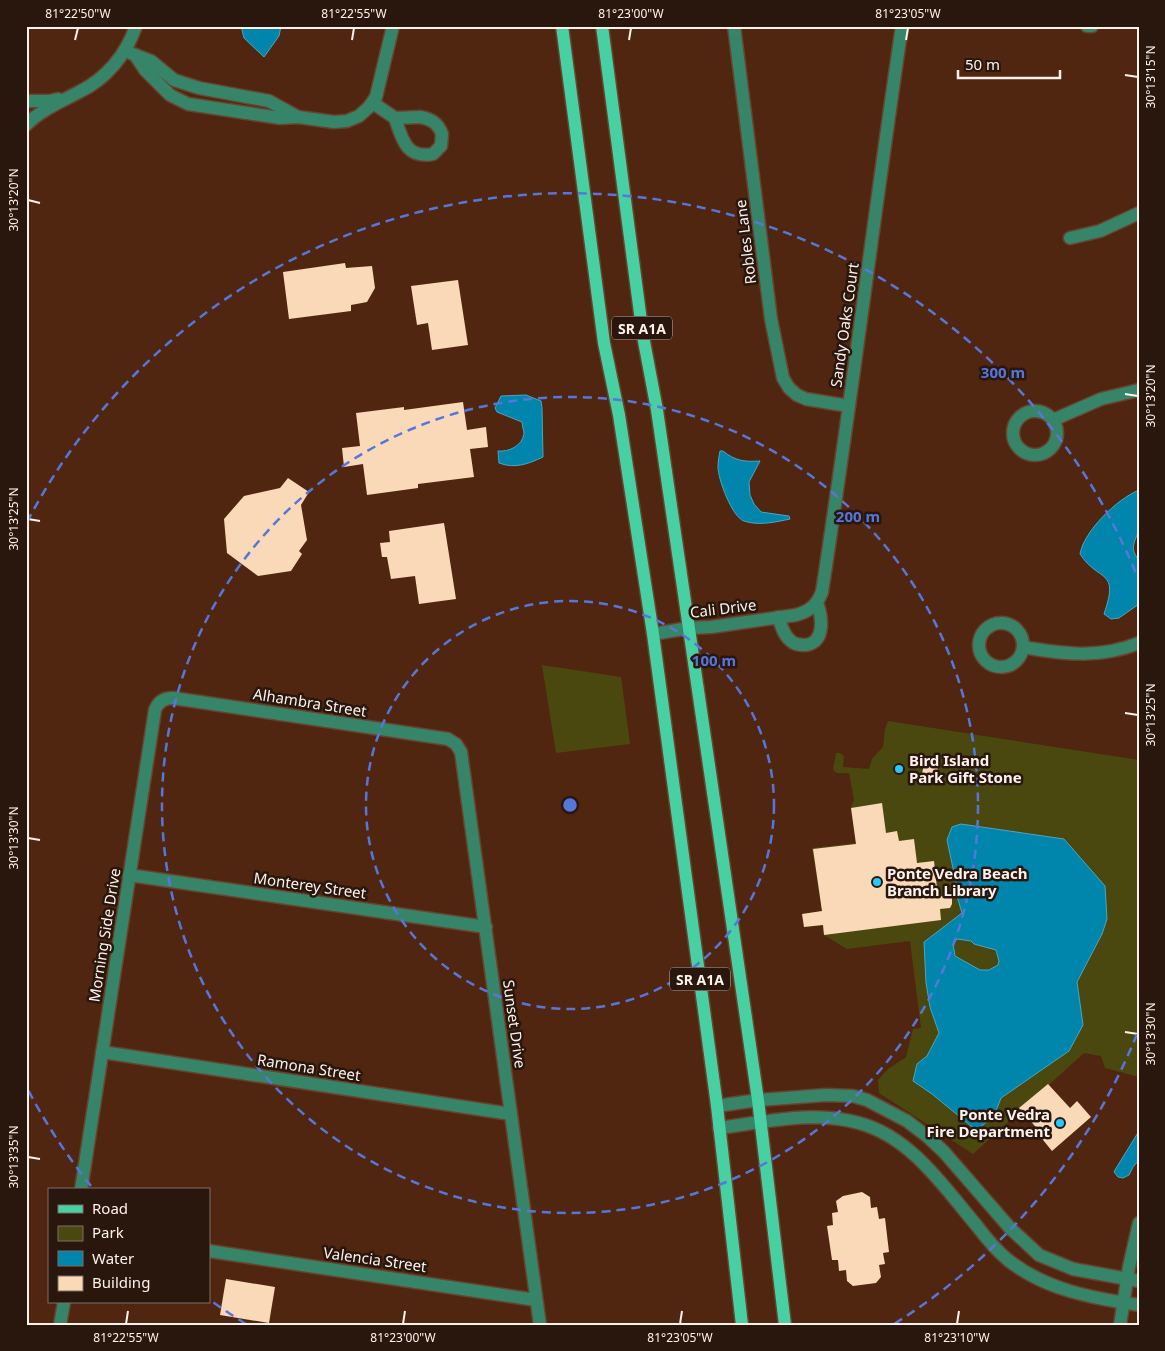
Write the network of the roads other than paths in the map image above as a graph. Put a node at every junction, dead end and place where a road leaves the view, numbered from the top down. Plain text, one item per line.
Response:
1 (136, 26) edge
2 (393, 26) edge
3 (562, 26) edge
4 (602, 26) edge
5 (734, 26) edge
6 (902, 26) edge
7 (1087, 26) edge
8 (1092, 26) edge
9 (130, 53) junction
10 (206, 89) junction
11 (70, 96) junction
12 (26, 101) edge
13 (373, 103) junction
14 (203, 107) junction
15 (298, 117) junction
16 (395, 118) dead end
17 (26, 125) edge
18 (1139, 213) edge
19 (1070, 238) dead end
20 (1139, 390) edge
21 (849, 406) junction
22 (1053, 420) dead end
23 (817, 603) junction
24 (778, 618) junction
25 (689, 628) junction
26 (653, 634) junction
27 (1139, 643) edge
28 (1023, 648) dead end
29 (173, 698) joint
30 (442, 738) joint
31 (129, 875) junction
32 (486, 928) junction
33 (102, 1052) junction
34 (758, 1100) junction
35 (718, 1106) junction
36 (511, 1114) junction
37 (760, 1122) junction
38 (719, 1128) junction
39 (964, 1175) junction
40 (82, 1188) edge
41 (946, 1190) junction
42 (1139, 1223) edge
43 (210, 1251) edge
44 (1133, 1280) edge
45 (536, 1300) junction
46 (1124, 1303) junction
47 (64, 1304) edge
48 (1139, 1305) edge
49 (60, 1325) edge
50 (540, 1325) edge
51 (742, 1325) edge
52 (785, 1325) edge
53 (1120, 1325) edge

1 - 9 street
2 - 13 street
3 - 26 main road, SR A1A
4 - 25 main road, SR A1A
5 - 21 street, Robles Lane
6 - 21 street, Sandy Oaks Court
7 - 8 street
9 - 10 street
9 - 11 street
9 - 14 street
10 - 14 street
10 - 15 street
11 - 12 street
11 - 17 street
13 - 15 street
13 - 16 street
14 - 15 street
18 - 19 street
20 - 22 street
21 - 23 street, Sandy Oaks Court
23 - 24 street, Cali Drive
23 - 24 street
24 - 25 street, Cali Drive
25 - 26 street, Cali Drive
25 - 34 main road, SR A1A
26 - 35 main road, SR A1A
27 - 28 street
29 - 30 street, Alhambra Street
29 - 31 street, Morning Side Drive
30 - 32 street, Sunset Drive
31 - 32 street, Monterey Street
31 - 33 street, Morning Side Drive
32 - 36 street, Sunset Drive
33 - 36 street, Ramona Street
33 - 40 street, Morning Side Drive
34 - 35 street
34 - 37 main road, SR A1A
34 - 39 street
35 - 38 main road, SR A1A
36 - 45 street, Sunset Drive
37 - 38 street
37 - 41 street
37 - 52 main road, SR A1A
38 - 51 main road, SR A1A
39 - 41 street
39 - 44 street
41 - 46 street
42 - 44 street
43 - 45 street, Valencia Street
44 - 46 street
45 - 50 street, Sunset Drive
46 - 48 street
46 - 53 street
47 - 49 street

